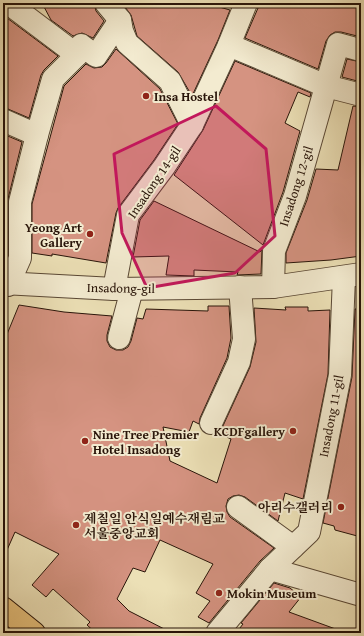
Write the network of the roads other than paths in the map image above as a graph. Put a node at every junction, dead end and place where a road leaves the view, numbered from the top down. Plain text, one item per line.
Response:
1 (8, 3) edge
2 (106, 3) edge
3 (246, 3) edge
4 (120, 20) junction
5 (229, 45) junction
6 (360, 50) edge
7 (77, 55) junction
8 (326, 86) junction
9 (361, 95) edge
10 (3, 120) edge
11 (192, 125) junction
12 (37, 135) junction
13 (11, 200) edge
14 (352, 276) edge
15 (6, 284) edge
16 (273, 286) junction
17 (240, 287) junction
18 (123, 289) junction
19 (119, 338) dead end
20 (211, 423) dead end
21 (238, 507) dead end
22 (293, 547) junction
23 (270, 569) junction
24 (361, 595) edge
25 (3, 608) edge
26 (34, 633) edge
27 (217, 633) edge

1 - 7 street
2 - 4 street
3 - 5 street, Insadong 14-gil
4 - 7 street
4 - 11 street
5 - 8 street
5 - 11 street, Insadong 14-gil
6 - 8 street, Insadong 12-gil
7 - 12 street
8 - 9 street
8 - 16 street, Insadong 12-gil
10 - 12 street
11 - 18 street, Insadong 14-gil
12 - 13 street
13 - 15 street
14 - 16 street, Insadong-gil
14 - 22 street, Insadong 11-gil
15 - 18 street, Insadong-gil
16 - 17 street, Insadong-gil
17 - 18 street, Insadong-gil
17 - 20 street
18 - 19 street, Insadong 14-gil
21 - 22 street
22 - 23 street, Insadong 11-gil
23 - 24 street
23 - 27 street, Insadong 11-gil
25 - 26 main road

